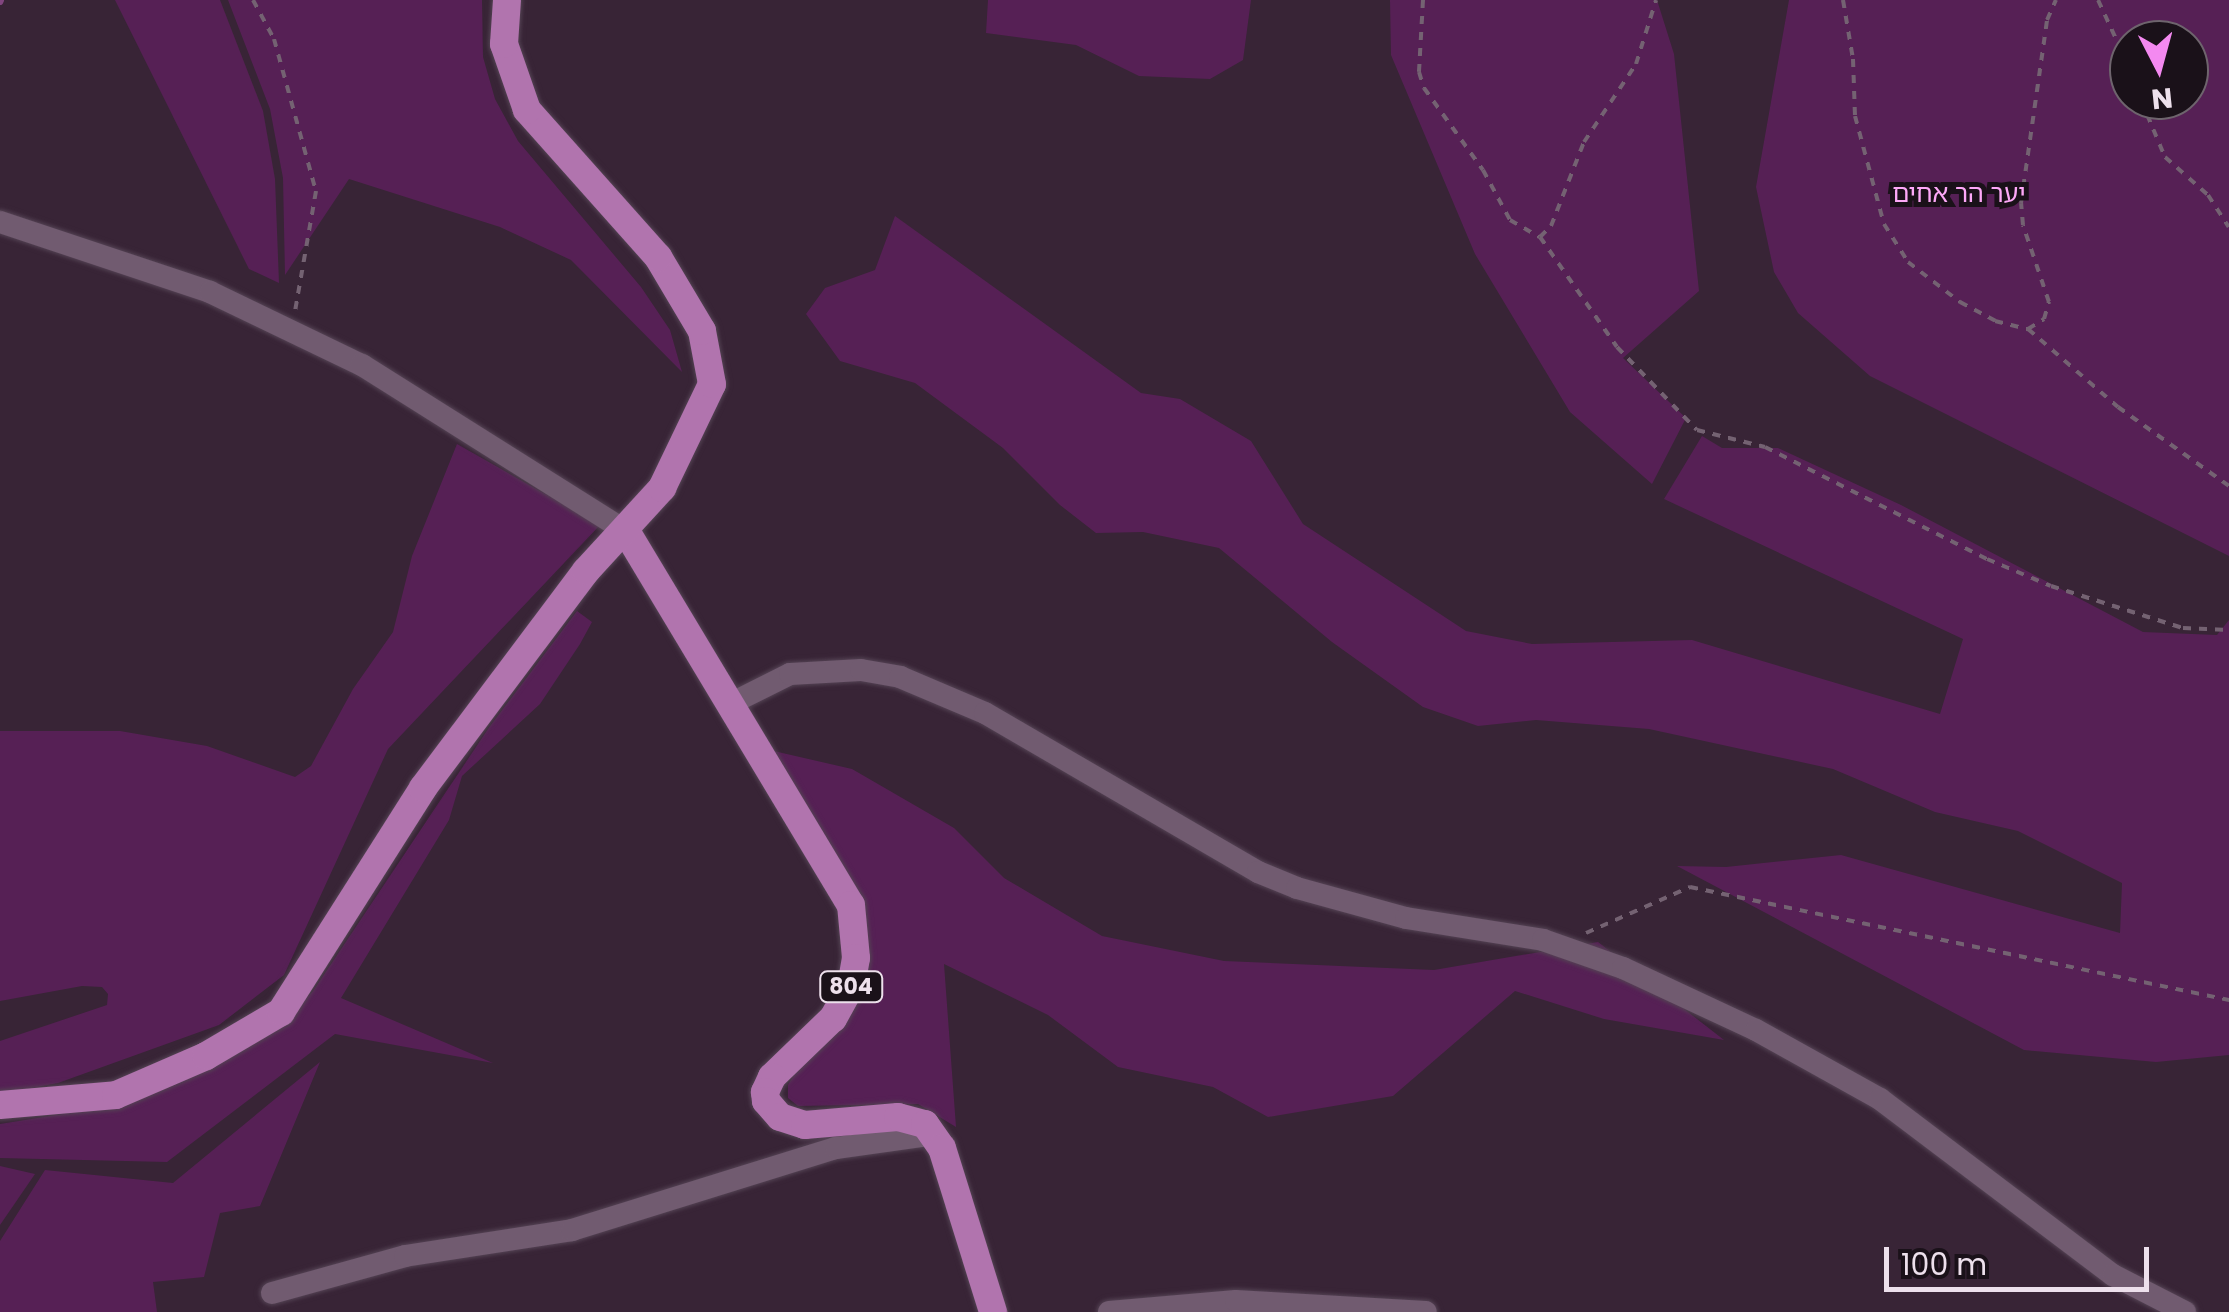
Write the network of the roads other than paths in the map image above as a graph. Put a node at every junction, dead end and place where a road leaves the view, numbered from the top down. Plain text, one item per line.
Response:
1 (507, 0) edge
2 (0, 222) edge
3 (626, 531) junction
4 (728, 705) junction
5 (0, 1105) edge
6 (935, 1134) junction
7 (272, 1293) dead end
8 (2156, 1305) edge
9 (994, 1312) edge
10 (1109, 1312) edge
11 (1426, 1312) edge
12 (2185, 1312) edge

1 - 3 main road
2 - 3 street
3 - 4 main road, 804
3 - 5 main road
4 - 6 main road, 804
4 - 8 street
6 - 7 street
6 - 9 main road
8 - 12 street
10 - 11 street

